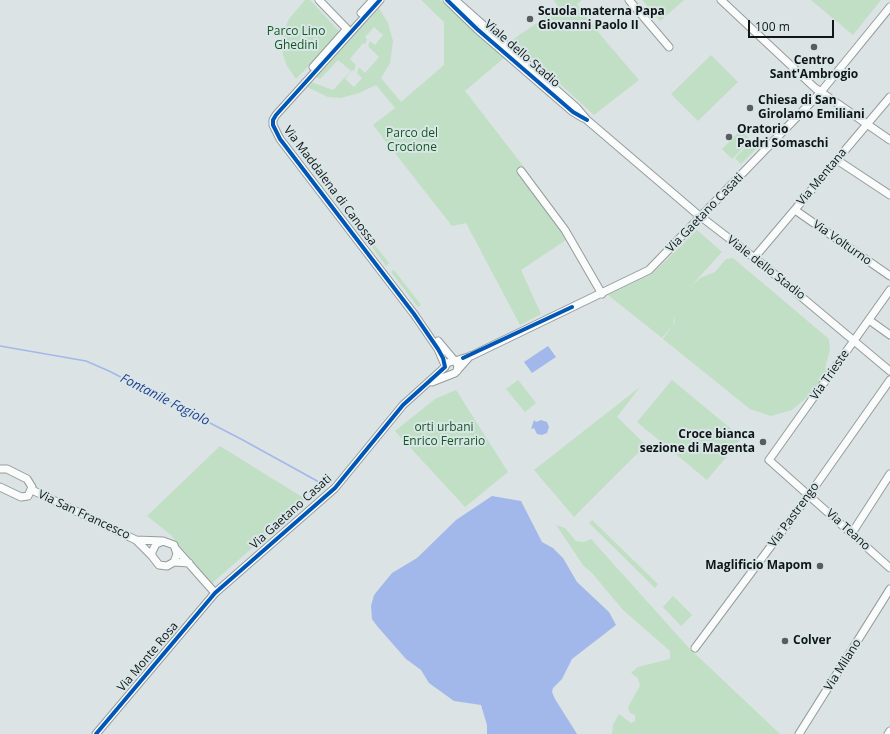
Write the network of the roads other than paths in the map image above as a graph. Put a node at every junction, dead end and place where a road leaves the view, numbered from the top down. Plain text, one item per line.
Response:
1 (319, 0) edge
2 (447, 0) edge
3 (455, 0) edge
4 (629, 0) edge
5 (721, 0) edge
6 (375, 2) edge
7 (890, 7) edge
8 (351, 28) junction
9 (669, 47) dead end
10 (324, 54) junction
11 (310, 77) junction
12 (820, 93) junction
13 (287, 97) junction
14 (890, 97) edge
15 (587, 120) junction
16 (867, 125) junction
17 (280, 139) junction
18 (890, 140) edge
19 (837, 160) junction
20 (520, 171) dead end
21 (890, 195) edge
22 (795, 210) junction
23 (702, 218) junction
24 (754, 258) junction
25 (890, 276) edge
26 (890, 290) edge
27 (602, 294) junction
28 (414, 314) junction
29 (869, 320) junction
30 (890, 335) edge
31 (855, 340) junction
32 (471, 356) junction
33 (454, 361) junction
34 (445, 366) junction
35 (890, 371) edge
36 (454, 372) junction
37 (890, 380) edge
38 (423, 387) junction
39 (770, 460) joint
40 (0, 469) edge
41 (890, 474) edge
42 (0, 487) edge
43 (32, 490) junction
44 (809, 495) junction
45 (852, 533) junction
46 (136, 540) junction
47 (163, 541) junction
48 (176, 549) junction
49 (152, 556) junction
50 (174, 562) junction
51 (189, 563) junction
52 (890, 568) edge
53 (890, 586) edge
54 (888, 592) edge
55 (215, 593) junction
56 (695, 648) dead end
57 (890, 731) edge
58 (96, 734) edge
59 (800, 734) edge
60 (888, 734) edge

1 - 8 street
2 - 15 street, Viale dello Stadio
3 - 15 street, Viale dello Stadio
4 - 9 street
5 - 12 street
6 - 8 street, Via Maddalena di Canossa
6 - 8 street, Via Maddalena di Canossa
7 - 12 street, Via Gaetano Casati
8 - 10 street, Via Maddalena di Canossa
8 - 11 street, Via Maddalena di Canossa
10 - 11 street
10 - 13 street, Via Maddalena di Canossa
11 - 13 street
11 - 17 street, Via Maddalena di Canossa
12 - 16 street
12 - 23 street, Via Gaetano Casati
13 - 17 street, Via Maddalena di Canossa
14 - 16 street, Via Mentana
15 - 23 street, Viale dello Stadio
16 - 18 street
16 - 19 street, Via Mentana
17 - 28 street, Via Maddalena di Canossa
19 - 21 street
19 - 22 street, Via Mentana
20 - 27 street
22 - 24 street, Via Mentana
22 - 25 street, Via Volturno
23 - 24 street, Viale dello Stadio
23 - 27 street, Via Gaetano Casati
24 - 31 street, Viale dello Stadio
26 - 29 street, Via Trieste
27 - 32 street, Via Gaetano Casati
28 - 33 street, Via Maddalena di Canossa
28 - 34 street, Via Maddalena di Canossa
29 - 30 street
29 - 31 street, Via Trieste
31 - 35 street, Viale dello Stadio
31 - 39 street, Via Trieste
32 - 33 street, Via Gaetano Casati
32 - 36 street, Via Gaetano Casati
33 - 34 street, Via Gaetano Casati
33 - 36 street
34 - 36 street
34 - 38 street, Via Gaetano Casati
36 - 38 street, Via Gaetano Casati
37 - 44 street, Via Pastrengo
38 - 55 street, Via Gaetano Casati
39 - 44 street, Via Teano
40 - 43 street, Via San Francesco
41 - 45 street
42 - 43 street, Via San Francesco
43 - 46 street, Via San Francesco
44 - 45 street, Via Teano
44 - 56 street, Via Pastrengo
45 - 52 street, Via Teano
46 - 47 street, Via San Francesco
46 - 49 street, Via San Francesco
47 - 48 street, Via San Francesco
47 - 49 street
48 - 50 street
48 - 51 street, Via San Francesco
49 - 50 street, Via San Francesco
50 - 51 street, Via San Francesco
51 - 55 street, Via San Francesco
53 - 54 street, Via Milano
54 - 59 street, Via Milano
55 - 58 street, Via Monte Rosa
57 - 60 street

